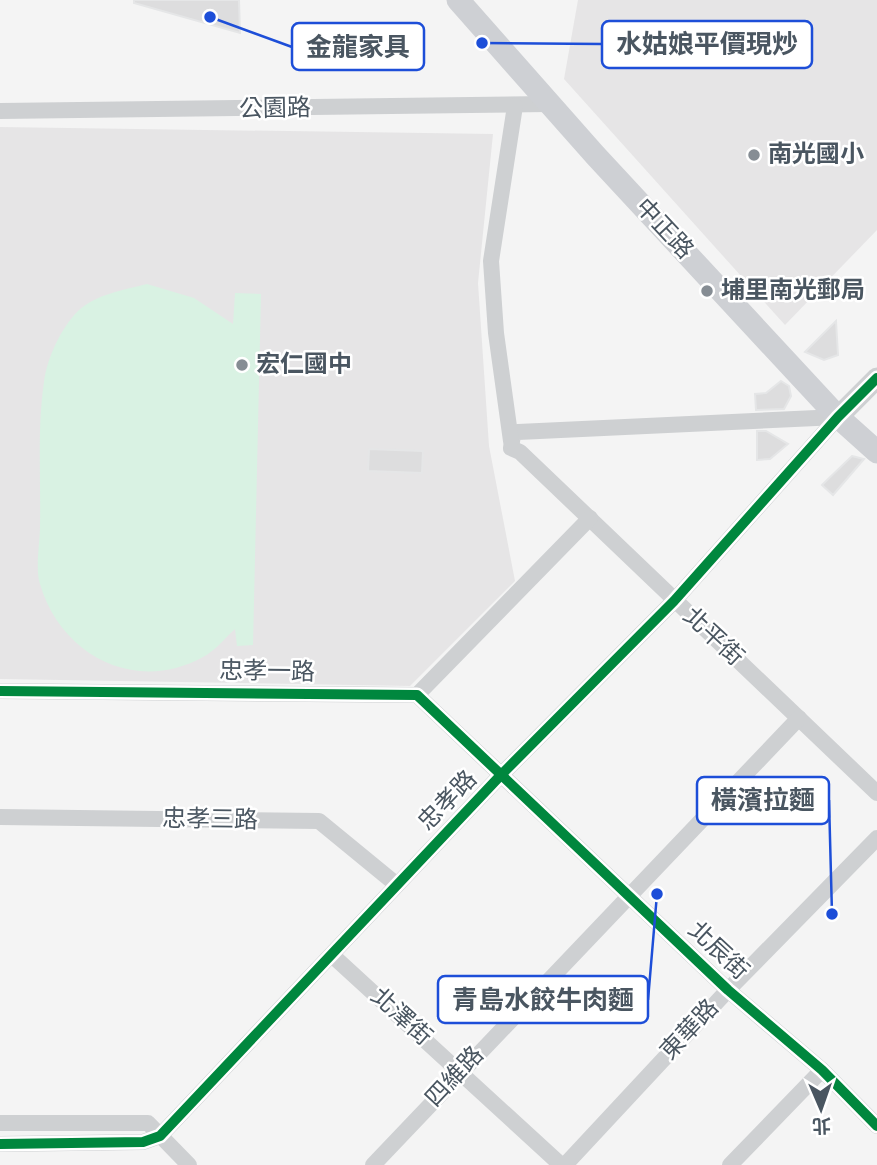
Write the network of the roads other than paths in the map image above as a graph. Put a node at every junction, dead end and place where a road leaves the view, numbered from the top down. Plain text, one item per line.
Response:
1 (458, 0) edge
2 (549, 104) junction
3 (515, 106) junction
4 (0, 111) edge
5 (877, 378) edge
6 (838, 417) junction
7 (515, 447) junction
8 (877, 452) edge
9 (590, 519) junction
10 (674, 601) junction
11 (0, 691) edge
12 (417, 695) junction
13 (799, 718) junction
14 (500, 776) junction
15 (877, 793) edge
16 (0, 817) edge
17 (877, 838) edge
18 (397, 885) junction
19 (628, 896) junction
20 (333, 956) junction
21 (728, 990) junction
22 (822, 1070) junction
23 (460, 1071) junction
24 (0, 1123) edge
25 (877, 1126) edge
26 (160, 1136) junction
27 (0, 1144) edge
28 (189, 1165) edge
29 (373, 1165) edge
30 (563, 1165) edge
31 (730, 1165) edge

1 - 2 main road, 中正路
2 - 3 street, 公園路
2 - 6 main road, 中正路
3 - 4 street, 公園路
3 - 7 street
5 - 6 street, 忠孝路
6 - 7 street
6 - 8 main road, 中正路
6 - 10 street, 忠孝路
7 - 9 street, 北平街
9 - 10 street, 北平街
9 - 12 street
10 - 13 street, 北平街
10 - 14 street, 忠孝路
11 - 12 street, 忠孝一路
12 - 14 street
13 - 15 street, 北平街
13 - 19 street, 四維路
14 - 18 street, 忠孝路
14 - 19 street, 北辰街
16 - 18 street, 忠孝三路
17 - 21 street, 東華路
18 - 20 street, 忠孝路
19 - 21 street, 北辰街
19 - 23 street, 四維路
20 - 23 street, 北澤街
20 - 26 street, 忠孝路
21 - 22 street, 北辰街
21 - 30 street, 東華路
22 - 25 street, 北辰街
22 - 31 street
23 - 29 street, 四維路
23 - 30 street, 北澤街
24 - 26 street
26 - 27 street
26 - 28 street

